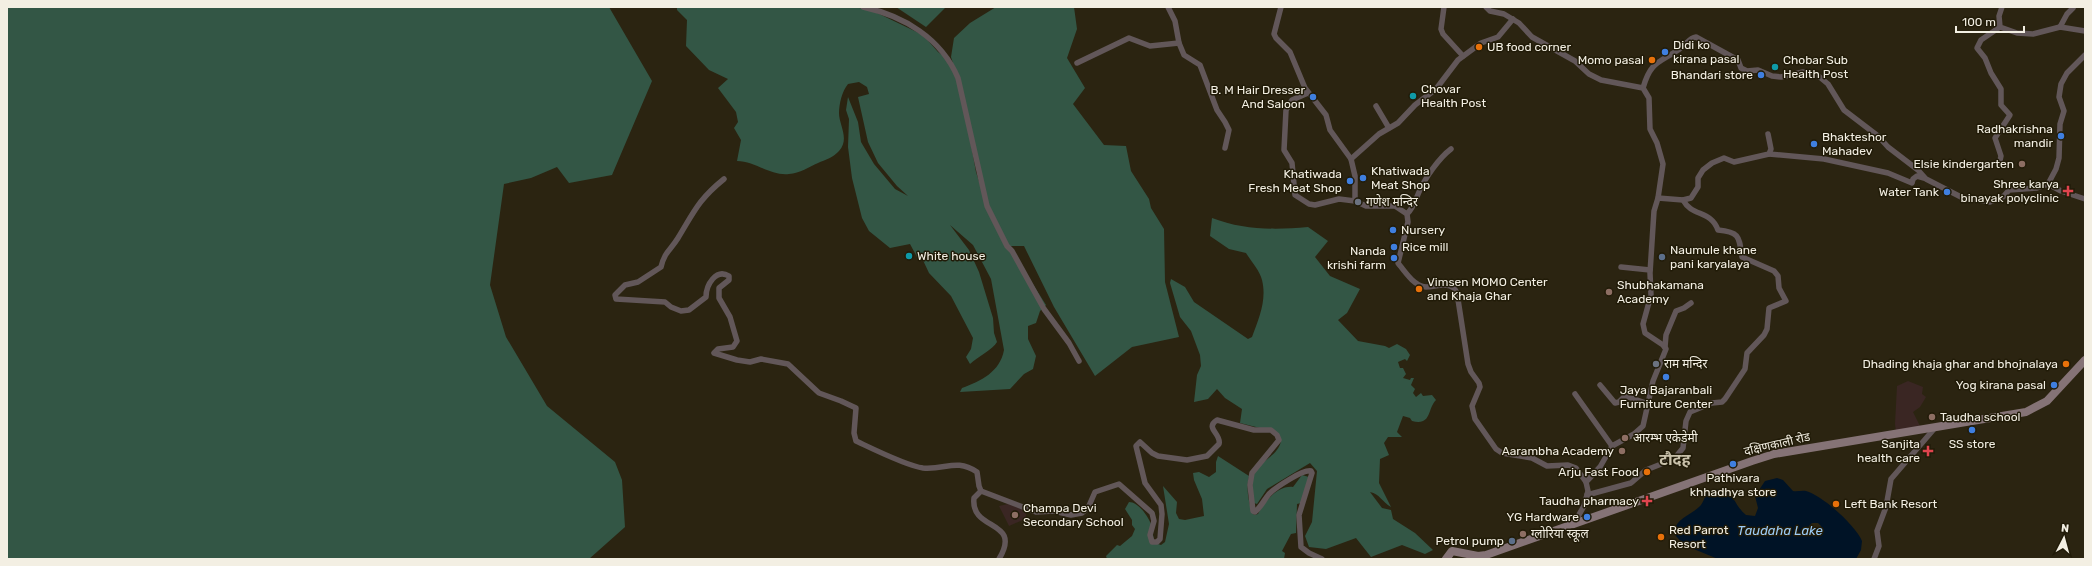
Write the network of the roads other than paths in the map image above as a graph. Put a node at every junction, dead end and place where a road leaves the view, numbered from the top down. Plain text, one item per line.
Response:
1 (863, 7) edge
2 (1168, 7) edge
3 (1281, 7) edge
4 (1444, 7) edge
5 (1486, 7) edge
6 (2002, 7) edge
7 (2073, 8) dead end
8 (1514, 19) junction
9 (2000, 27) junction
10 (2060, 27) junction
11 (2085, 31) edge
12 (1179, 43) junction
13 (1463, 56) junction
14 (2085, 56) edge
15 (1077, 63) dead end
16 (1643, 88) junction
17 (1308, 93) junction
18 (1376, 106) dead end
19 (1389, 128) junction
20 (1768, 134) dead end
21 (1225, 148) dead end
22 (1451, 149) dead end
23 (1768, 154) junction
24 (1351, 159) junction
25 (1999, 165) dead end
26 (724, 179) dead end
27 (1926, 179) junction
28 (2048, 184) junction
29 (1658, 198) junction
30 (2085, 199) edge
31 (1683, 200) junction
32 (1355, 201) junction
33 (1407, 214) junction
34 (1621, 267) dead end
35 (1650, 270) junction
36 (1691, 303) dead end
37 (1665, 347) junction
38 (2085, 360) edge
39 (1079, 362) dead end
40 (1600, 385) dead end
41 (1575, 394) dead end
42 (1649, 404) junction
43 (1934, 429) junction
44 (1612, 446) junction
45 (1586, 482) junction
46 (981, 491) junction
47 (1588, 495) junction
48 (1573, 525) junction
49 (999, 559) edge
50 (1322, 559) edge
51 (1446, 559) edge
52 (1874, 559) edge

1 - 39 street
2 - 12 street
3 - 17 street
4 - 13 street
5 - 8 street
6 - 9 street
7 - 10 street
8 - 13 street
8 - 16 street
9 - 10 street
9 - 25 street
10 - 11 street
12 - 15 street
12 - 21 street
13 - 19 street
14 - 28 street
16 - 27 street
16 - 29 street
17 - 24 street
17 - 32 street
18 - 19 street
19 - 24 street
20 - 23 street
22 - 33 street
23 - 27 street
23 - 31 street
24 - 32 street
26 - 46 street
27 - 28 street
28 - 30 street
29 - 31 street
29 - 35 street
31 - 47 street
32 - 33 street
33 - 45 street
34 - 35 street
35 - 37 street
36 - 37 street
37 - 42 street
38 - 43 main road, दक्षिणकाली रोड
40 - 42 street
41 - 44 street
42 - 44 street
43 - 48 main road, दक्षिणकाली रोड
43 - 52 street
44 - 45 street
45 - 47 street
46 - 49 street
46 - 50 street
47 - 48 street
48 - 51 main road, दक्षिणकाली रोड

